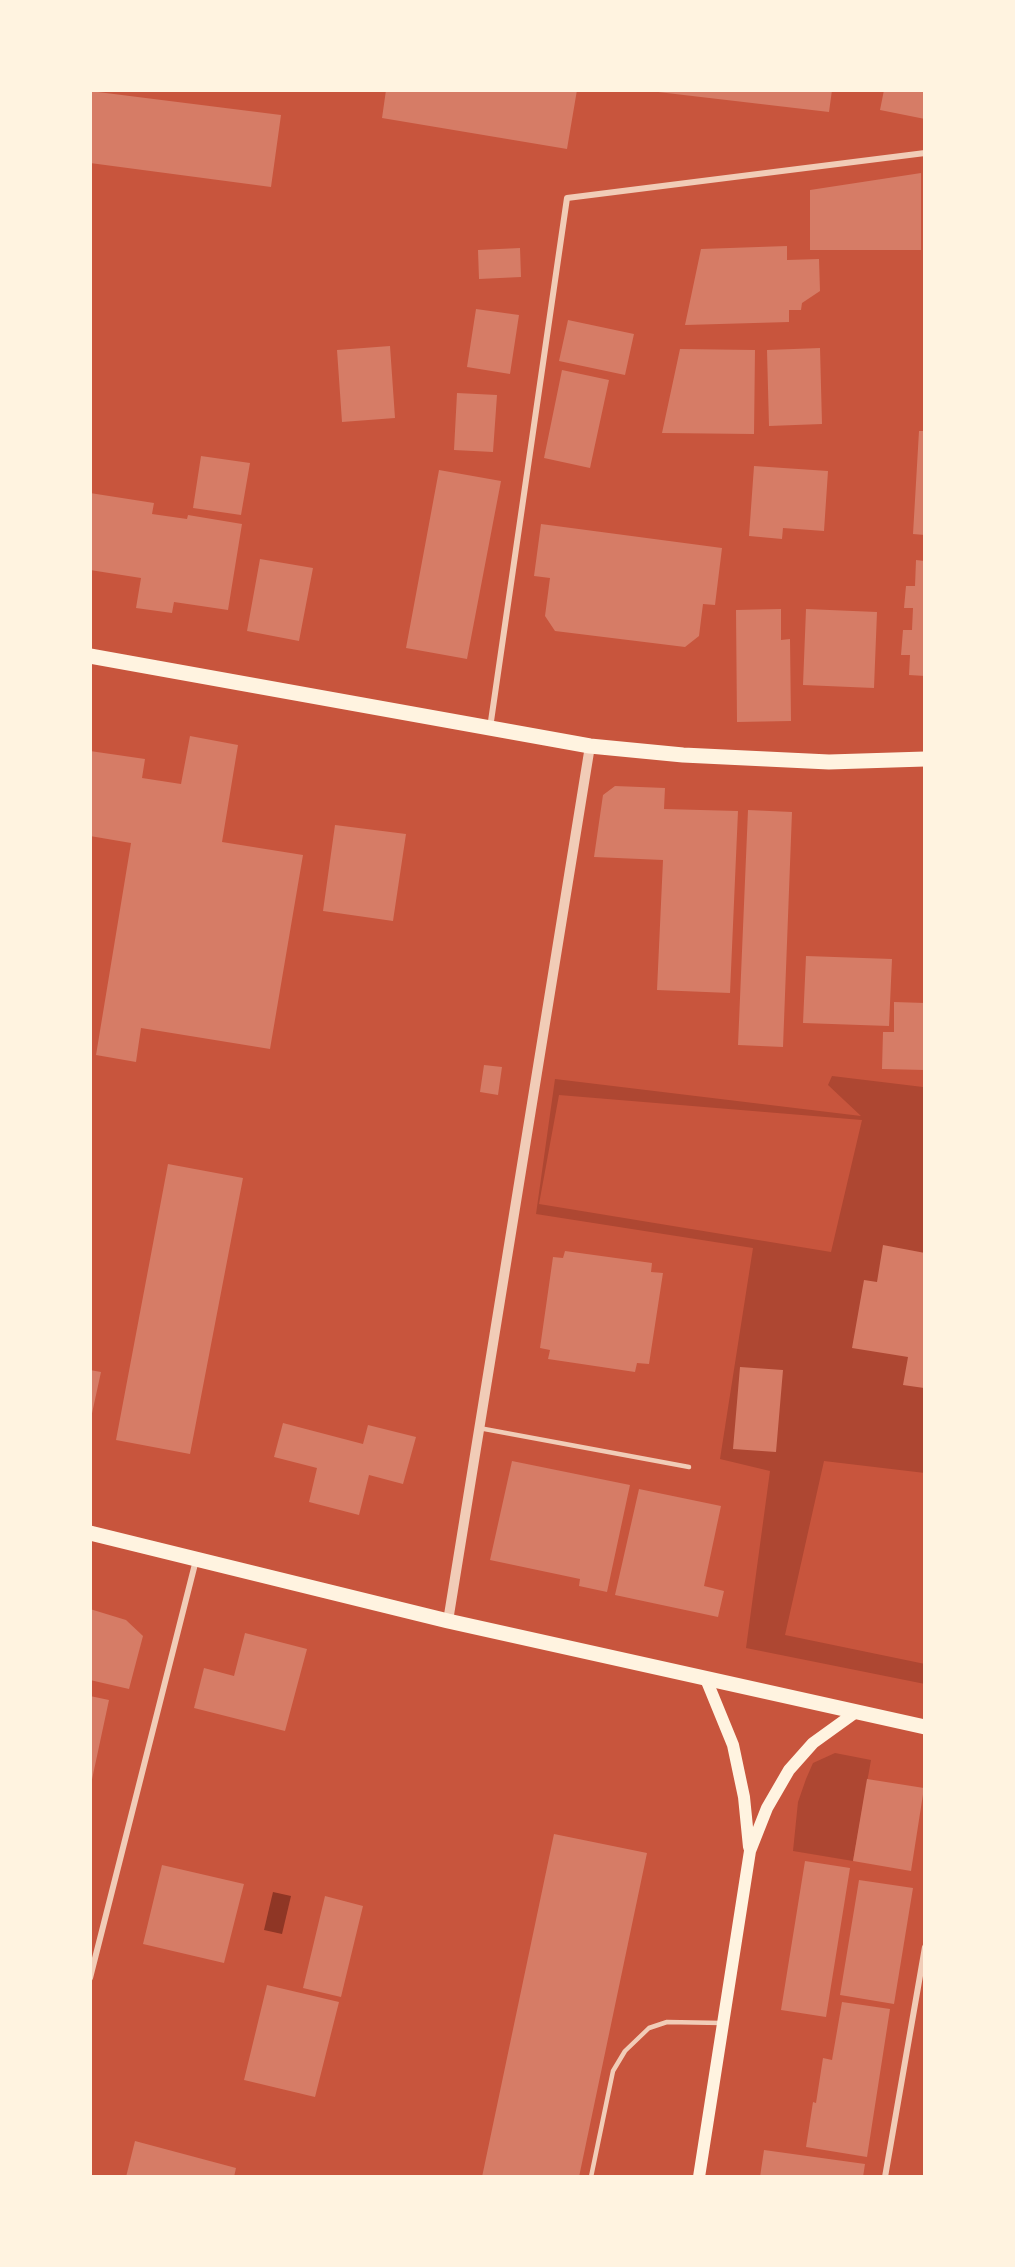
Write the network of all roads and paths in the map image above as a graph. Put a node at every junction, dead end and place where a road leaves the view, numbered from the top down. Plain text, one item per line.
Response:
1 (925, 153) edge
2 (90, 656) edge
3 (489, 729) junction
4 (590, 746) junction
5 (925, 759) edge
6 (479, 1428) junction
7 (689, 1467) dead end
8 (90, 1533) edge
9 (196, 1560) junction
10 (448, 1621) junction
11 (706, 1679) junction
12 (856, 1712) junction
13 (925, 1726) edge
14 (750, 1851) junction
15 (925, 1947) edge
16 (90, 1978) edge
17 (722, 2023) junction
18 (591, 2177) edge
19 (699, 2177) edge
20 (885, 2177) edge

1 - 3 street
2 - 3 main road
3 - 4 main road
4 - 5 main road
4 - 6 street
6 - 7 lane
6 - 10 street
8 - 9 main road
9 - 10 main road
9 - 16 street
10 - 11 main road
11 - 12 main road
11 - 14 main road
12 - 13 main road
12 - 14 main road
14 - 17 main road
15 - 20 street
17 - 18 lane
17 - 19 main road

